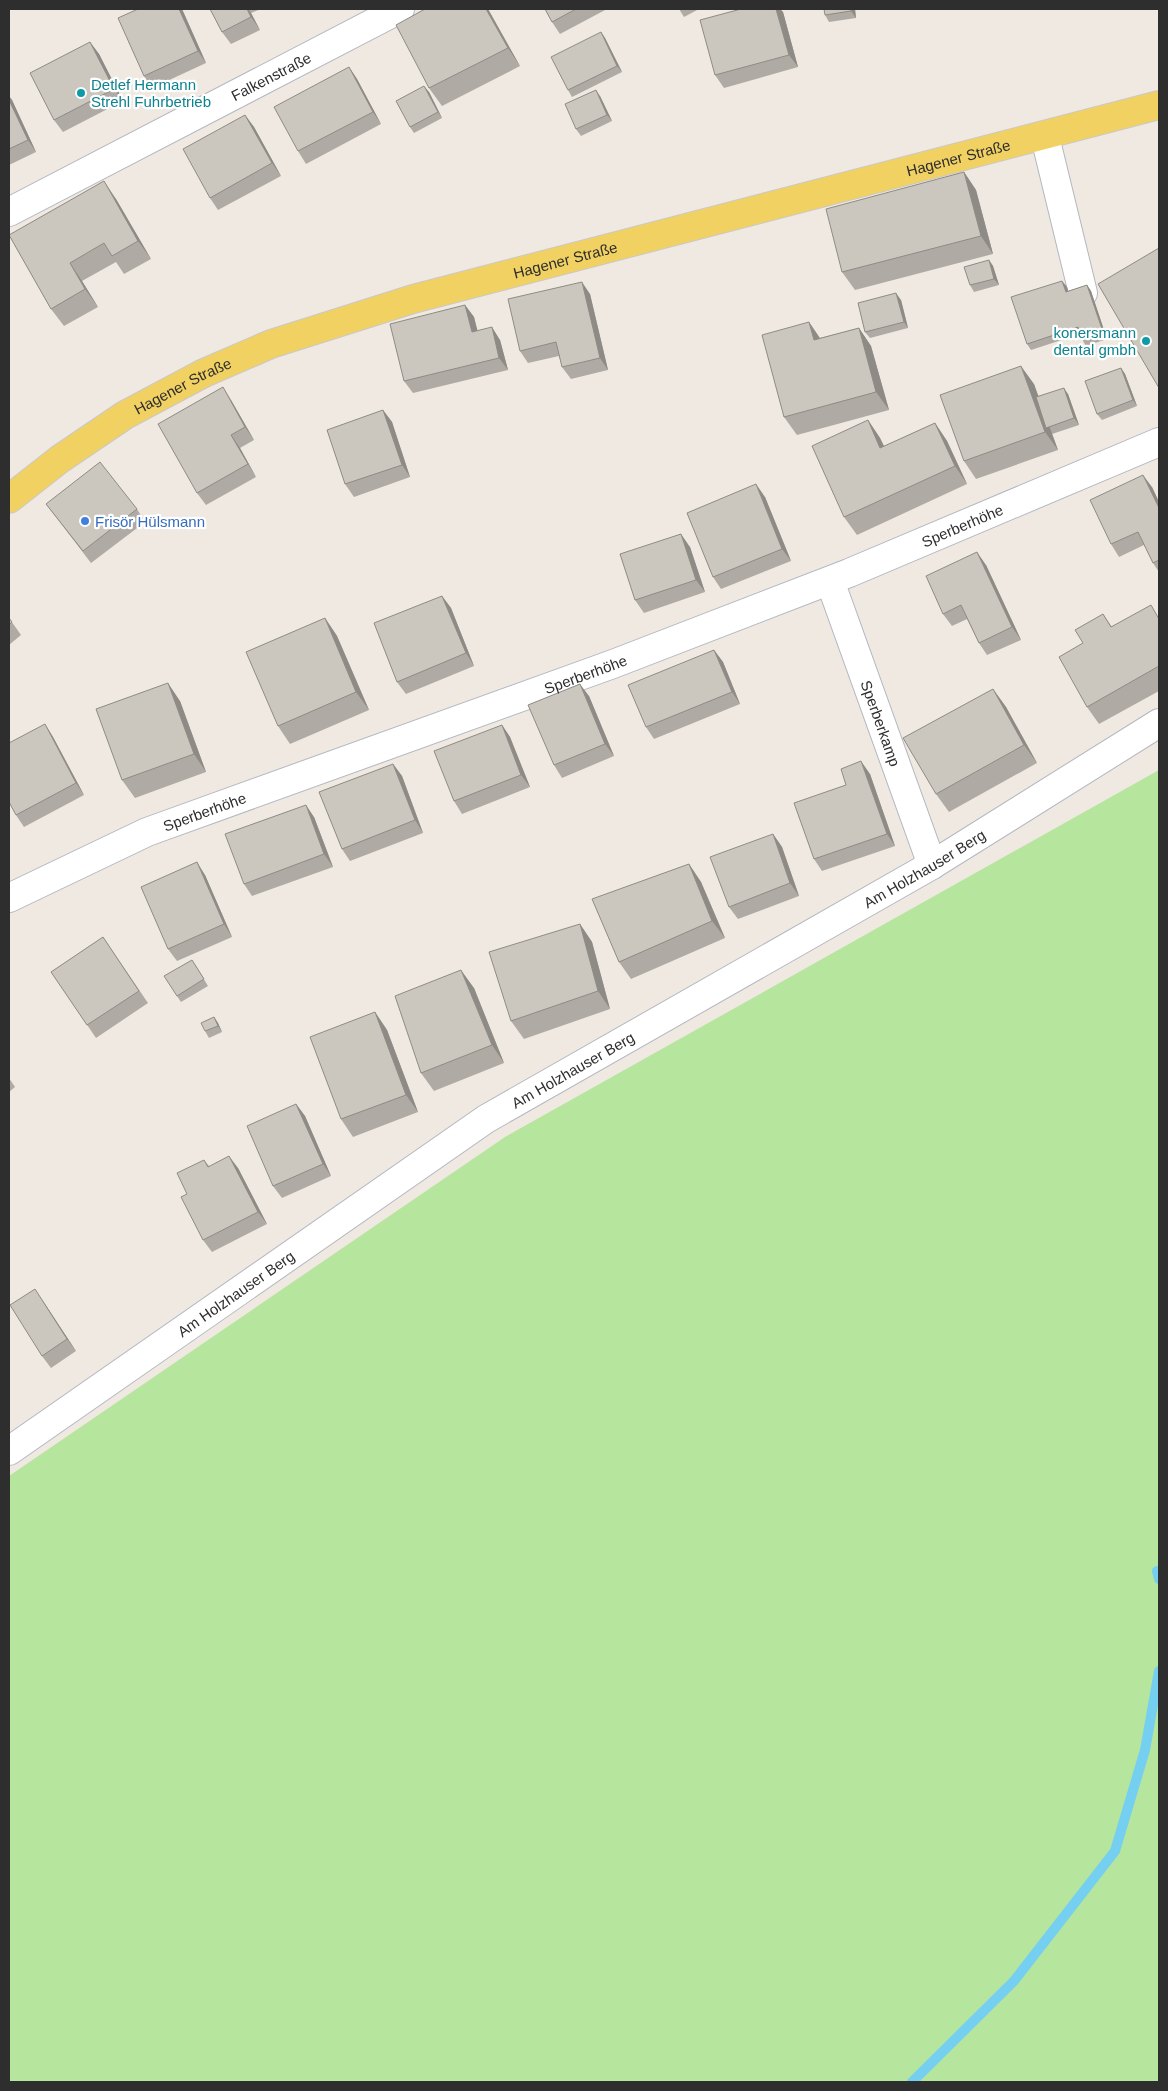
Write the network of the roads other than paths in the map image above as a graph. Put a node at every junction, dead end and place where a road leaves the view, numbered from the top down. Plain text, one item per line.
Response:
1 (400, 9) edge
2 (1159, 105) edge
3 (1045, 137) junction
4 (9, 212) edge
5 (1083, 293) edge
6 (1159, 442) edge
7 (9, 499) edge
8 (830, 581) junction
9 (1159, 723) edge
10 (932, 865) junction
11 (9, 898) edge
12 (9, 1451) edge

1 - 4 street, Falkenstraße
2 - 3 main road, Hagener Straße
3 - 5 street
3 - 7 main road, Hagener Straße
6 - 8 street, Sperberhöhe
8 - 10 street, Sperberkamp
8 - 11 street, Sperberhöhe
9 - 10 street, Am Holzhauser Berg
10 - 12 street, Am Holzhauser Berg

